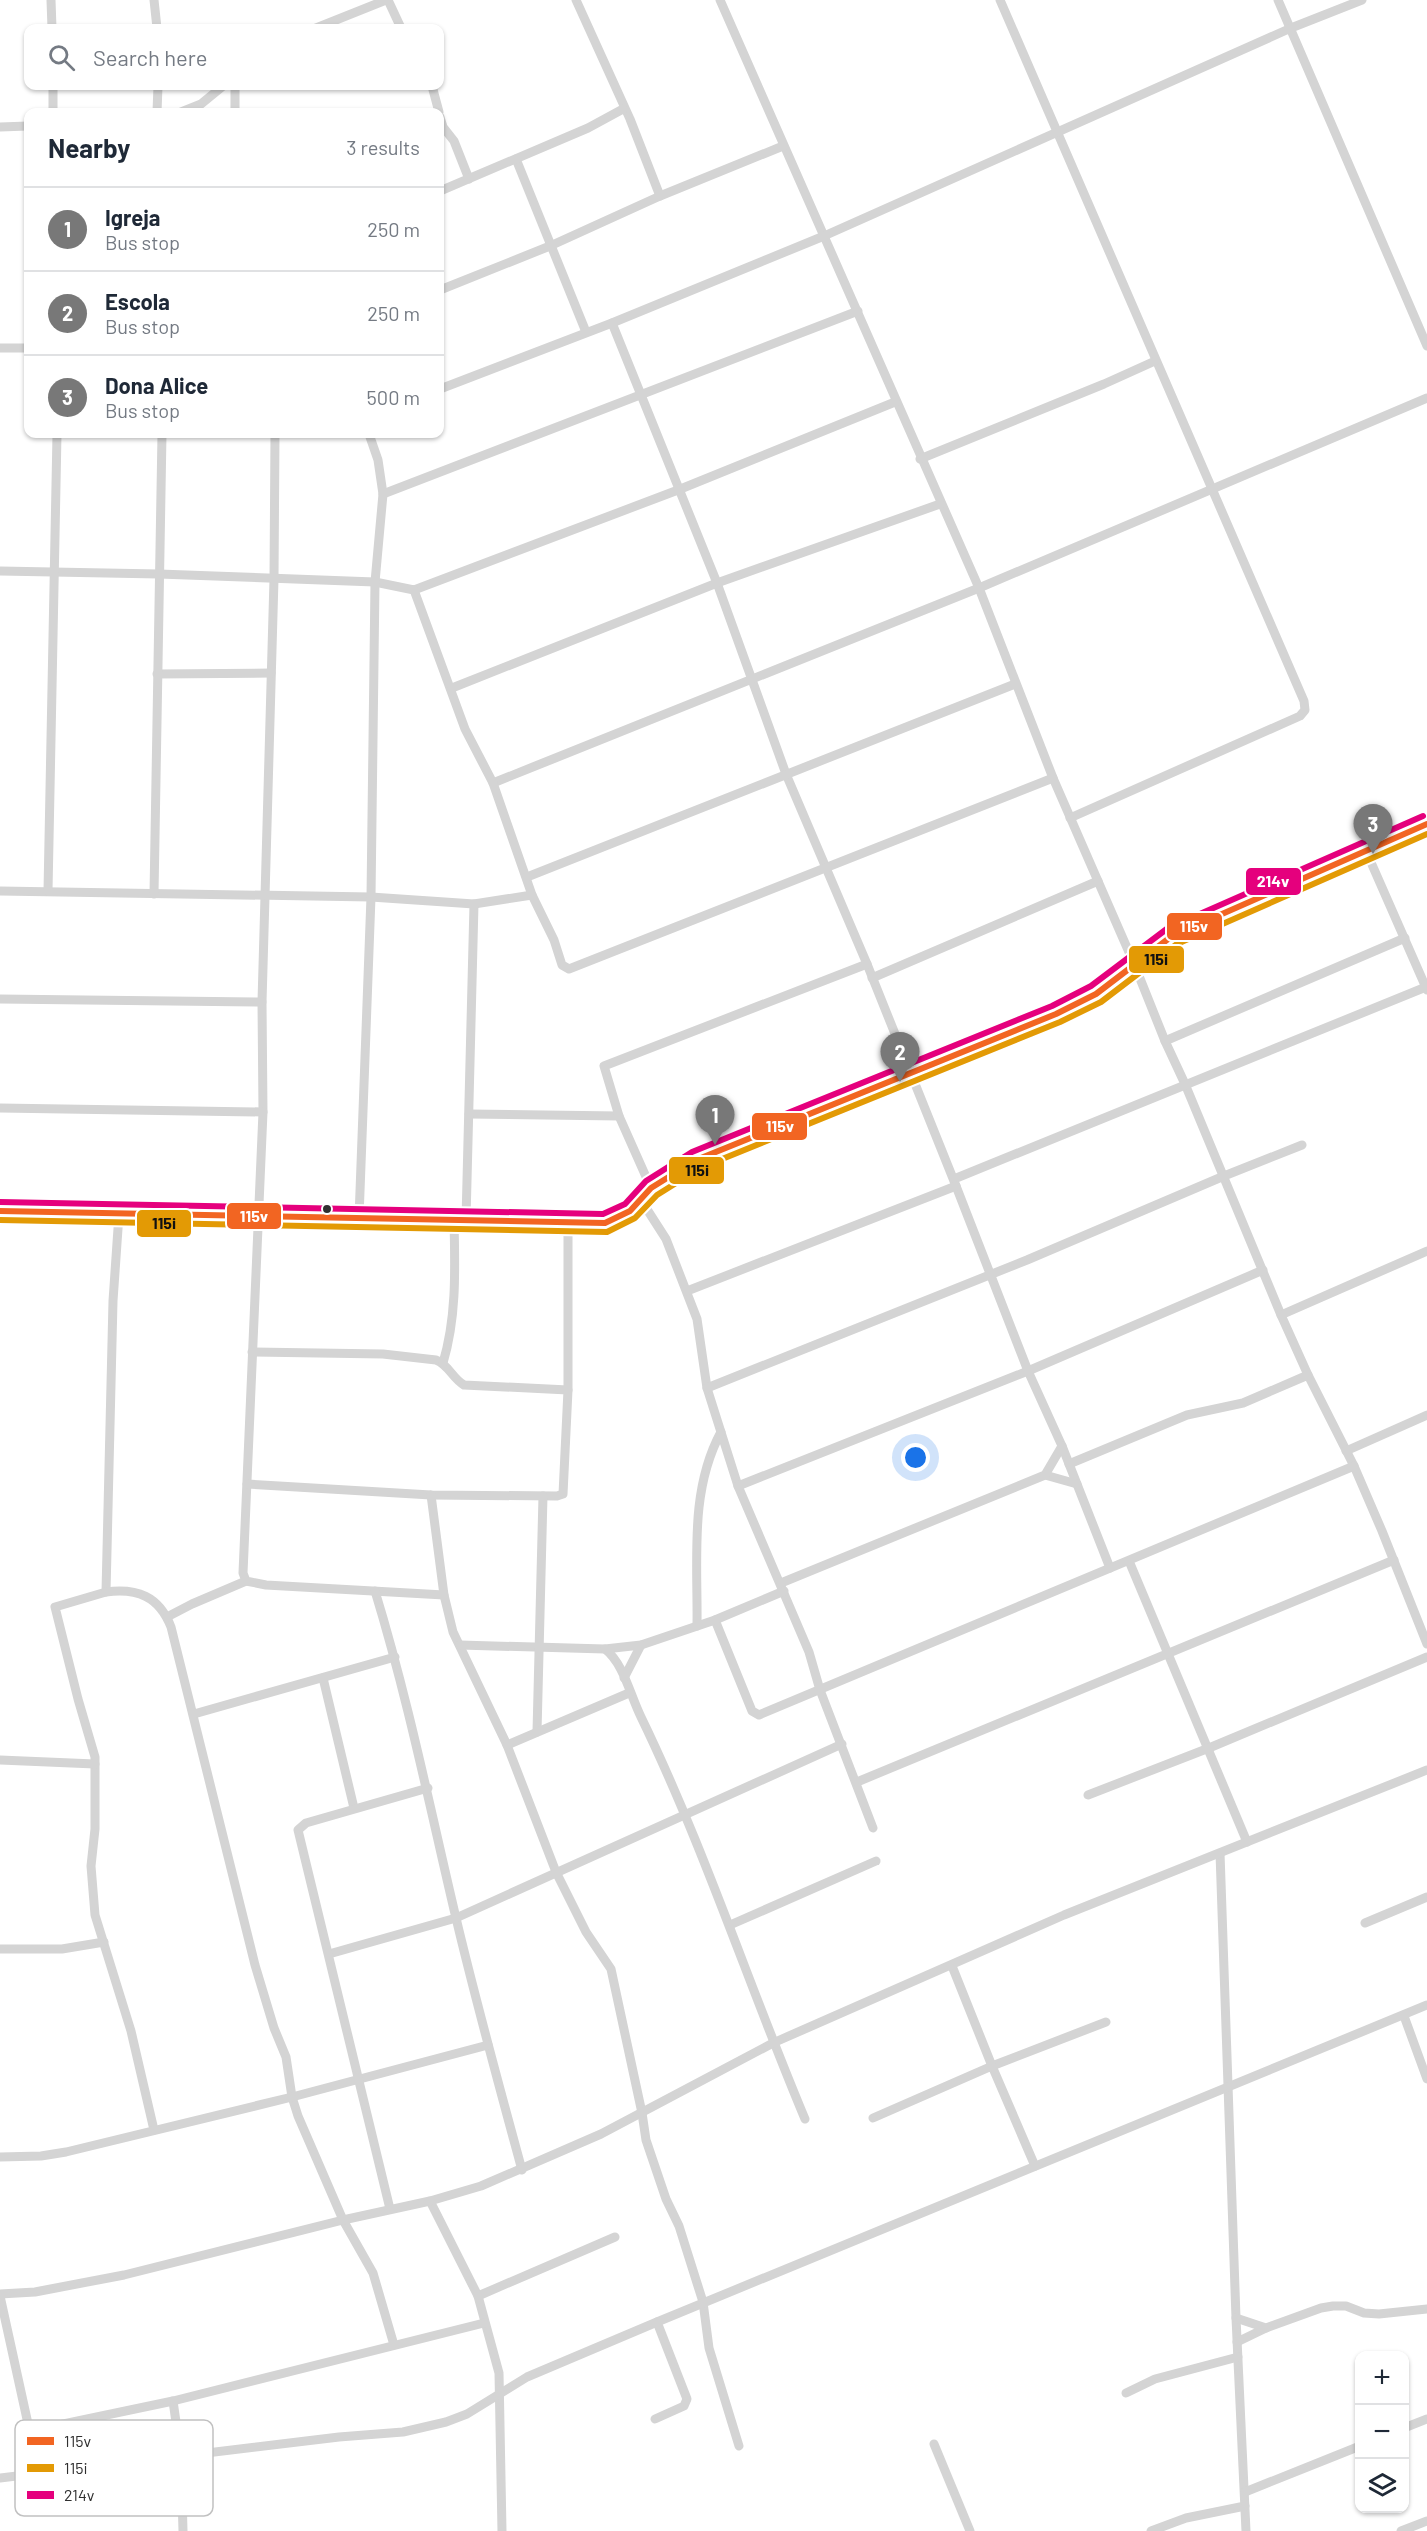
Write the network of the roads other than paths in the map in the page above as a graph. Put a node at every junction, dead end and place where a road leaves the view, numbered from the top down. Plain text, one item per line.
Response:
1 (51, 0) edge
2 (154, 0) edge
3 (384, 0) edge
4 (576, 0) edge
5 (720, 0) edge
6 (1000, 0) edge
7 (1278, 0) edge
8 (1362, 0) edge
9 (52, 24) edge
10 (157, 24) edge
11 (326, 24) edge
12 (399, 24) edge
13 (1291, 28) junction
14 (53, 90) edge
15 (158, 90) edge
16 (218, 90) edge
17 (235, 90) edge
18 (433, 90) edge
19 (53, 108) edge
20 (157, 108) edge
21 (191, 108) edge
22 (235, 108) edge
23 (437, 108) edge
24 (623, 109) junction
25 (0, 126) edge
26 (24, 126) edge
27 (444, 128) edge
28 (1055, 132) junction
29 (783, 146) junction
30 (516, 159) junction
31 (469, 179) junction
32 (444, 189) edge
33 (660, 196) junction
34 (824, 236) junction
35 (550, 246) junction
36 (444, 288) edge
37 (858, 311) junction
38 (612, 322) junction
39 (586, 332) junction
40 (1427, 346) edge
41 (0, 348) edge
42 (24, 348) edge
43 (1155, 361) junction
44 (444, 387) edge
45 (640, 395) junction
46 (1427, 398) edge
47 (895, 402) junction
48 (57, 438) edge
49 (162, 438) edge
50 (274, 438) edge
51 (370, 438) edge
52 (921, 459) junction
53 (1211, 489) junction
54 (678, 490) junction
55 (383, 494) junction
56 (940, 504) junction
57 (0, 571) edge
58 (54, 572) junction
59 (159, 574) junction
60 (274, 579) junction
61 (375, 582) junction
62 (717, 584) junction
63 (979, 588) junction
64 (414, 590) junction
65 (271, 673) junction
66 (158, 674) junction
67 (750, 678) junction
68 (1015, 684) junction
69 (452, 688) junction
70 (786, 774) junction
71 (1053, 778) junction
72 (493, 783) junction
73 (1070, 818) junction
74 (1427, 824) edge
75 (1366, 851) junction
76 (826, 867) junction
77 (527, 878) junction
78 (1098, 881) junction
79 (0, 891) edge
80 (48, 891) junction
81 (154, 894) junction
82 (531, 895) junction
83 (266, 896) junction
84 (371, 897) junction
85 (474, 904) junction
86 (1404, 938) junction
87 (867, 964) junction
88 (1135, 966) junction
89 (872, 978) junction
90 (1426, 988) edge
91 (0, 999) edge
92 (262, 1002) junction
93 (1165, 1041) junction
94 (909, 1072) junction
95 (1185, 1084) junction
96 (0, 1108) edge
97 (263, 1113) junction
98 (469, 1114) junction
99 (619, 1116) junction
100 (1302, 1145) dead end
101 (1224, 1176) junction
102 (955, 1182) junction
103 (651, 1188) junction
104 (641, 1200) junction
105 (0, 1211) edge
106 (119, 1214) junction
107 (257, 1217) junction
108 (359, 1218) junction
109 (460, 1220) junction
110 (568, 1224) junction
111 (1427, 1251) edge
112 (1263, 1270) junction
113 (990, 1275) junction
114 (687, 1291) junction
115 (1281, 1315) junction
116 (252, 1352) junction
117 (443, 1363) junction
118 (1028, 1371) junction
119 (1308, 1375) junction
120 (707, 1388) junction
121 (568, 1390) junction
122 (1427, 1415) edge
123 (721, 1432) junction
124 (1062, 1446) junction
125 (1346, 1450) junction
126 (1069, 1464) junction
127 (1354, 1466) junction
128 (1045, 1475) junction
129 (247, 1484) junction
130 (1077, 1484) junction
131 (738, 1486) junction
132 (431, 1495) junction
133 (543, 1496) junction
134 (1394, 1560) junction
135 (1130, 1561) junction
136 (1110, 1568) junction
137 (246, 1581) junction
138 (782, 1587) junction
139 (375, 1591) junction
140 (106, 1592) junction
141 (444, 1595) junction
142 (167, 1617) junction
143 (715, 1620) junction
144 (697, 1626) junction
145 (1427, 1644) edge
146 (460, 1645) junction
147 (641, 1645) junction
148 (541, 1646) junction
149 (605, 1648) junction
150 (1168, 1653) junction
151 (395, 1657) junction
152 (1427, 1657) edge
153 (323, 1678) junction
154 (624, 1678) junction
155 (820, 1690) junction
156 (629, 1693) junction
157 (194, 1714) junction
158 (537, 1732) junction
159 (842, 1744) junction
160 (507, 1745) junction
161 (1209, 1748) junction
162 (0, 1760) edge
163 (96, 1764) junction
164 (1427, 1770) edge
165 (857, 1782) junction
166 (428, 1788) junction
167 (1088, 1795) dead end
168 (354, 1808) junction
169 (683, 1815) junction
170 (873, 1828) dead end
171 (1247, 1842) junction
172 (1220, 1853) junction
173 (876, 1861) dead end
174 (556, 1872) junction
175 (1427, 1897) edge
176 (456, 1918) junction
177 (1365, 1923) dead end
178 (730, 1925) junction
179 (104, 1942) junction
180 (0, 1949) edge
181 (329, 1954) junction
182 (952, 1966) junction
183 (1427, 2005) edge
184 (1404, 2016) junction
185 (1106, 2022) dead end
186 (773, 2043) junction
187 (488, 2045) junction
188 (992, 2066) junction
189 (360, 2079) junction
190 (1427, 2079) edge
191 (1228, 2088) junction
192 (292, 2097) junction
193 (642, 2113) junction
194 (873, 2118) dead end
195 (805, 2119) dead end
196 (154, 2130) junction
197 (0, 2157) edge
198 (1035, 2166) junction
199 (522, 2170) junction
200 (430, 2201) junction
201 (390, 2209) junction
202 (343, 2220) junction
203 (615, 2237) dead end
204 (0, 2295) edge
205 (478, 2296) junction
206 (703, 2302) junction
207 (1427, 2309) edge
208 (1236, 2318) junction
209 (657, 2322) junction
210 (484, 2323) junction
211 (1266, 2328) junction
212 (1237, 2342) junction
213 (394, 2345) junction
214 (1238, 2357) junction
215 (1126, 2393) dead end
216 (500, 2395) junction
217 (173, 2401) junction
218 (655, 2419) dead end
219 (1427, 2419) edge
220 (28, 2420) edge
221 (82, 2420) edge
222 (176, 2420) edge
223 (1409, 2426) edge
224 (934, 2444) dead end
225 (739, 2446) dead end
226 (1355, 2448) edge
227 (213, 2453) edge
228 (15, 2476) edge
229 (0, 2478) edge
230 (1245, 2492) junction
231 (1245, 2506) junction
232 (183, 2516) edge
233 (1427, 2521) edge
234 (183, 2531) edge
235 (502, 2531) edge
236 (970, 2531) edge
237 (1151, 2531) edge
238 (1246, 2531) edge
239 (1401, 2531) edge

1 - 9 street
2 - 10 street
3 - 11 street
3 - 12 street
4 - 24 street
5 - 29 street
6 - 28 street
7 - 13 street
8 - 13 street
13 - 28 street
13 - 40 street
14 - 19 street
15 - 20 street
16 - 21 street
17 - 22 street
18 - 23 street
24 - 30 street
24 - 33 street
25 - 26 street
27 - 31 street
28 - 34 street
28 - 43 street
29 - 33 street
29 - 34 street
30 - 31 street
30 - 35 street
31 - 32 street
33 - 35 street
34 - 37 street
34 - 38 street
35 - 36 street
35 - 39 street
37 - 45 street
37 - 47 street
38 - 39 street
38 - 45 street
39 - 44 street
41 - 42 street
43 - 52 street
43 - 53 street
45 - 54 street
45 - 55 street
46 - 53 street
47 - 52 street
47 - 54 street
48 - 58 street
49 - 59 street
50 - 60 street
51 - 55 street
52 - 56 street
53 - 63 street
53 - 73 street
54 - 62 street
54 - 64 street
55 - 61 street
56 - 62 street
56 - 63 street
57 - 58 street
58 - 59 street
58 - 80 street
59 - 60 street
59 - 66 street
60 - 61 street
60 - 65 street
61 - 64 street
61 - 84 street
62 - 67 street
62 - 69 street
63 - 67 street
63 - 68 street
64 - 69 street
65 - 66 street
65 - 83 street
66 - 81 street
67 - 70 street
67 - 72 street
68 - 70 street
68 - 71 street
69 - 72 street
70 - 76 street
70 - 77 street
71 - 73 street
71 - 76 street
72 - 77 street
73 - 78 street
74 - 75 street
75 - 86 street
75 - 88 street
76 - 82 street
76 - 87 street
77 - 82 street
78 - 88 street
78 - 89 street
79 - 80 street
80 - 81 street
81 - 83 street
82 - 85 street
83 - 84 street
83 - 92 street
84 - 85 street
84 - 108 street
85 - 98 street
86 - 90 street
86 - 93 street
87 - 89 street
87 - 99 street
88 - 93 street
88 - 94 street
89 - 94 street
90 - 95 street
91 - 92 street
92 - 97 street
93 - 95 street
94 - 102 street
94 - 103 street
95 - 101 street
95 - 102 street
96 - 97 street
97 - 107 street
98 - 99 street
98 - 109 street
99 - 103 street
100 - 101 street
101 - 112 street
101 - 113 street
102 - 113 street
102 - 114 street
103 - 104 street
104 - 110 street
104 - 114 street
105 - 106 street
106 - 107 street
106 - 140 street
107 - 108 street
107 - 116 street
108 - 109 street
109 - 110 street
109 - 117 street
110 - 121 street
111 - 115 street
112 - 115 street
112 - 118 street
113 - 118 street
113 - 120 street
114 - 120 street
115 - 119 street
116 - 117 street
116 - 129 street
117 - 121 street
118 - 124 street
118 - 131 street
119 - 125 street
119 - 126 street
120 - 123 street
121 - 133 street
122 - 125 street
123 - 131 street
123 - 144 street
124 - 126 street
124 - 128 street
125 - 127 street
126 - 130 street
127 - 134 street
127 - 135 street
128 - 130 street
128 - 138 street
129 - 132 street
129 - 137 street
130 - 136 street
131 - 138 street
132 - 133 street
132 - 141 street
133 - 148 street
134 - 145 street
134 - 150 street
135 - 136 street
135 - 150 street
136 - 155 street
137 - 139 street
137 - 142 street
138 - 143 street
138 - 155 street
139 - 141 street
139 - 151 street
140 - 142 street
140 - 163 street
141 - 146 street
142 - 157 street
143 - 144 street
143 - 155 street
144 - 147 street
146 - 148 street
146 - 160 street
147 - 149 street
147 - 154 street
148 - 149 street
148 - 158 street
149 - 154 street
150 - 161 street
150 - 165 street
151 - 153 street
151 - 166 street
152 - 161 street
153 - 157 street
153 - 168 street
154 - 156 street
155 - 159 street
156 - 158 street
156 - 169 street
157 - 192 street
158 - 160 street
159 - 165 street
159 - 169 street
160 - 174 street
161 - 167 street
161 - 171 street
162 - 163 street
163 - 179 street
164 - 171 street
165 - 170 street
166 - 168 street
166 - 176 street
168 - 181 street
169 - 174 street
169 - 178 street
171 - 172 street
172 - 182 street
172 - 191 street
173 - 178 street
174 - 176 street
174 - 193 street
175 - 177 street
176 - 181 street
176 - 187 street
178 - 186 street
179 - 180 street
179 - 196 street
181 - 189 street
182 - 186 street
182 - 188 street
183 - 184 street
184 - 190 street
184 - 191 street
185 - 188 street
186 - 193 street
186 - 195 street
187 - 189 street
187 - 199 street
188 - 194 street
188 - 198 street
189 - 192 street
189 - 201 street
191 - 198 street
191 - 208 street
192 - 196 street
192 - 202 street
193 - 199 street
193 - 206 street
196 - 197 street
198 - 206 street
199 - 200 street
200 - 201 street
200 - 205 street
201 - 202 street
202 - 204 street
202 - 213 street
203 - 205 street
204 - 220 street
205 - 210 street
206 - 209 street
206 - 225 street
207 - 211 street
208 - 211 street
208 - 212 street
209 - 216 street
209 - 218 street
210 - 213 street
210 - 216 street
211 - 212 street
212 - 214 street
213 - 217 street
214 - 215 street
214 - 230 street
216 - 227 street
216 - 235 street
217 - 221 street
217 - 222 street
219 - 223 street
224 - 236 street
226 - 230 street
228 - 229 street
230 - 231 street
231 - 237 street
231 - 238 street
232 - 234 street
233 - 239 street

